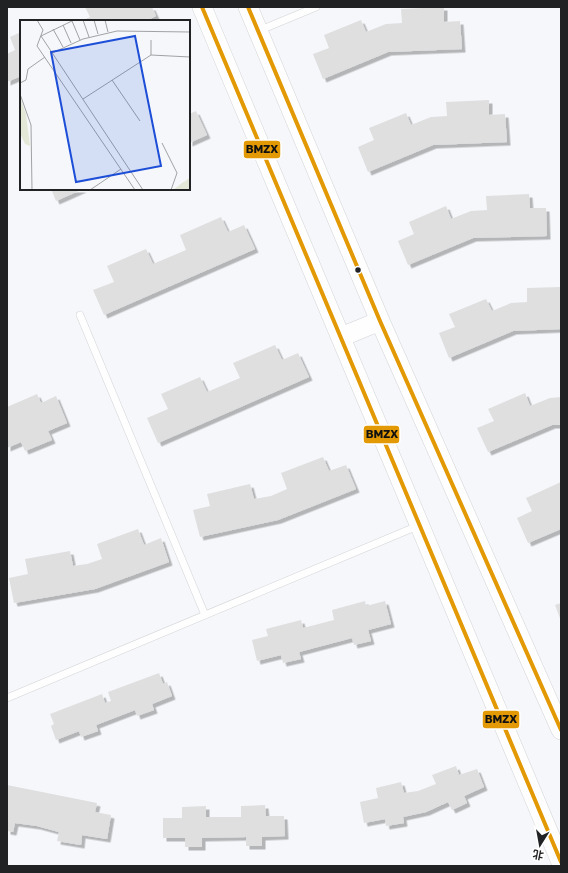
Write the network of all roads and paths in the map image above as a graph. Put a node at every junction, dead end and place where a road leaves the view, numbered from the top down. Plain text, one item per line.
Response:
1 (202, 7) edge
2 (248, 7) edge
3 (316, 7) edge
4 (258, 31) junction
5 (80, 315) dead end
6 (380, 321) junction
7 (341, 337) junction
8 (420, 525) junction
9 (205, 615) junction
10 (7, 698) edge
11 (561, 730) edge
12 (561, 862) edge

1 - 7 main road
2 - 4 main road
3 - 4 lane
4 - 6 main road
5 - 9 lane
6 - 7 main road
6 - 11 main road
7 - 8 main road
8 - 9 lane
8 - 12 main road
9 - 10 lane

